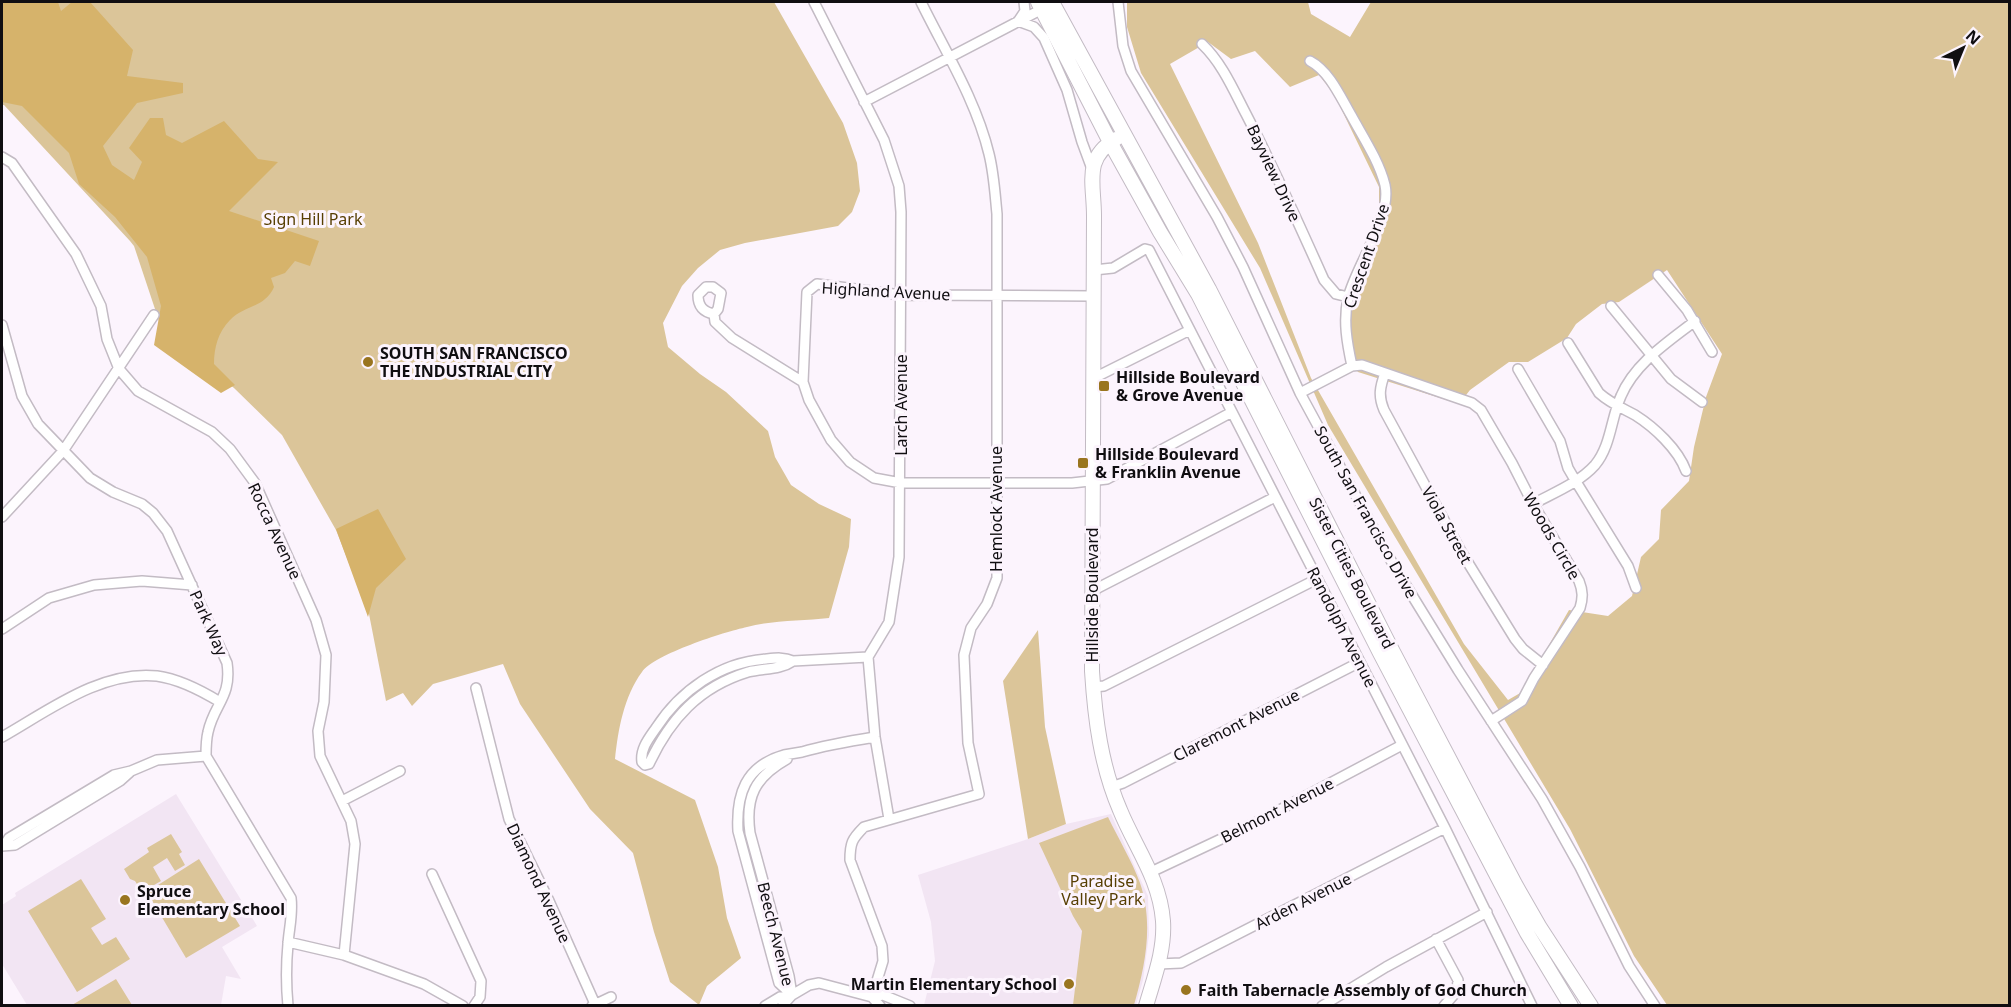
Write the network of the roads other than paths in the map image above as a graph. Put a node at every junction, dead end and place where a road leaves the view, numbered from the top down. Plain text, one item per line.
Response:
1 (814, 2) edge
2 (921, 2) edge
3 (1024, 2) edge
4 (1118, 2) edge
5 (1046, 4) edge
6 (1018, 21) junction
7 (1202, 44) dead end
8 (949, 58) junction
9 (1310, 61) dead end
10 (864, 102) junction
11 (1123, 135) junction
12 (1110, 142) junction
13 (2, 157) edge
14 (1092, 169) junction
15 (1094, 270) junction
16 (1658, 275) dead end
17 (901, 295) junction
18 (996, 295) junction
19 (1093, 296) junction
20 (1348, 297) junction
21 (1611, 306) dead end
22 (714, 314) dead end
23 (154, 315) dead end
24 (1695, 321) junction
25 (2, 325) edge
26 (1190, 330) junction
27 (1568, 343) dead end
28 (1712, 352) dead end
29 (1652, 354) junction
30 (1352, 366) junction
31 (119, 369) junction
32 (1518, 369) dead end
33 (1385, 373) junction
34 (1092, 379) junction
35 (803, 382) junction
36 (1300, 393) junction
37 (1702, 402) dead end
38 (1617, 406) junction
39 (1232, 412) junction
40 (63, 451) junction
41 (1686, 471) dead end
42 (1575, 480) junction
43 (1093, 482) junction
44 (901, 483) junction
45 (996, 483) junction
46 (1275, 497) junction
47 (1533, 504) junction
48 (2, 517) edge
49 (1317, 579) junction
50 (192, 585) junction
51 (1636, 588) dead end
52 (1092, 591) junction
53 (2, 629) edge
54 (868, 657) junction
55 (793, 661) junction
56 (1360, 662) junction
57 (1543, 665) junction
58 (1093, 687) junction
59 (476, 688) dead end
60 (220, 702) junction
61 (664, 715) junction
62 (1491, 721) junction
63 (673, 722) junction
64 (2, 737) edge
65 (875, 737) junction
66 (1402, 745) junction
67 (206, 756) junction
68 (400, 771) dead end
69 (1111, 787) junction
70 (342, 801) junction
71 (889, 819) junction
72 (1445, 828) junction
73 (3, 846) edge
74 (1151, 872) junction
75 (432, 874) dead end
76 (1487, 912) junction
77 (1436, 939) junction
78 (288, 942) junction
79 (344, 955) junction
80 (1158, 964) junction
81 (792, 995) junction
82 (611, 997) dead end
83 (872, 997) junction
84 (288, 1005) edge
85 (463, 1005) edge
86 (474, 1005) edge
87 (593, 1005) edge
88 (765, 1005) edge
89 (782, 1005) edge
90 (880, 1005) edge
91 (910, 1005) edge
92 (1146, 1005) edge
93 (1322, 1005) edge
94 (1444, 1005) edge
95 (1532, 1005) edge
96 (1571, 1005) edge
97 (1591, 1005) edge
98 (1655, 1005) edge

1 - 10 street, Larch Avenue
2 - 8 street, Hemlock Avenue
3 - 6 street
4 - 36 street, South San Francisco Drive
5 - 6 street
5 - 11 main road
5 - 12 main road
6 - 8 street
6 - 14 street, Hillside Boulevard
7 - 20 street, Bayview Drive
8 - 10 street
8 - 18 street, Hemlock Avenue
9 - 20 street, Crescent Drive
10 - 17 street, Larch Avenue
11 - 12 main road
11 - 97 main road, Sister Cities Boulevard
12 - 14 main road
12 - 96 main road, Sister Cities Boulevard
13 - 31 street, Rocca Avenue
14 - 15 main road, Hillside Boulevard
15 - 19 main road, Hillside Boulevard
15 - 26 street, Randolph Avenue
16 - 24 street
17 - 18 street, Highland Avenue
17 - 35 street, Highland Avenue
17 - 44 street, Larch Avenue
18 - 19 street, Highland Avenue
18 - 45 street, Hemlock Avenue
19 - 34 main road, Hillside Boulevard
20 - 30 street, Crescent Drive
21 - 29 street
22 - 35 street
23 - 31 street
24 - 28 street
24 - 29 street
25 - 40 street, Park Way
26 - 34 street
26 - 39 street, Randolph Avenue
27 - 38 street
29 - 37 street
29 - 38 street
30 - 33 street
30 - 36 street
31 - 40 street
31 - 70 street, Rocca Avenue
32 - 42 street
33 - 47 street, Woods Circle
33 - 57 street, Viola Street
34 - 43 main road, Hillside Boulevard
35 - 44 street
36 - 62 street, South San Francisco Drive
38 - 41 street
38 - 42 street
39 - 43 street
39 - 46 street, Randolph Avenue
40 - 48 street
40 - 50 street, Park Way
42 - 47 street
42 - 51 street
43 - 45 street
43 - 52 main road, Hillside Boulevard
44 - 45 street
44 - 54 street, Larch Avenue
45 - 71 street, Hemlock Avenue
46 - 49 street, Randolph Avenue
46 - 52 street
47 - 57 street, Woods Circle
49 - 56 street, Randolph Avenue
49 - 58 street
50 - 53 street
50 - 60 street, Park Way
52 - 58 main road, Hillside Boulevard
54 - 55 street
54 - 65 street
55 - 61 street
55 - 63 street
56 - 66 street, Randolph Avenue
56 - 69 street, Claremont Avenue
57 - 62 street, Woods Circle
58 - 69 main road, Hillside Boulevard
59 - 87 street, Diamond Avenue
60 - 64 street
60 - 67 street, Park Way
61 - 63 street
61 - 63 street
62 - 98 street, South San Francisco Drive
65 - 71 street
65 - 81 street, Beech Avenue
66 - 72 street, Randolph Avenue
66 - 74 street, Belmont Avenue
67 - 73 street
67 - 78 street
68 - 70 street
69 - 74 main road, Hillside Boulevard
70 - 79 street, Rocca Avenue
71 - 83 street, Hemlock Avenue
72 - 76 street, Randolph Avenue
72 - 80 street, Arden Avenue
74 - 80 main road, Hillside Boulevard
75 - 86 street
76 - 77 street
76 - 95 street, Randolph Avenue
77 - 93 street
77 - 94 street
78 - 79 street
78 - 84 street
79 - 85 street
80 - 92 main road, Hillside Boulevard
81 - 83 street
81 - 88 street
81 - 89 street
82 - 87 street
83 - 90 street
83 - 91 street

